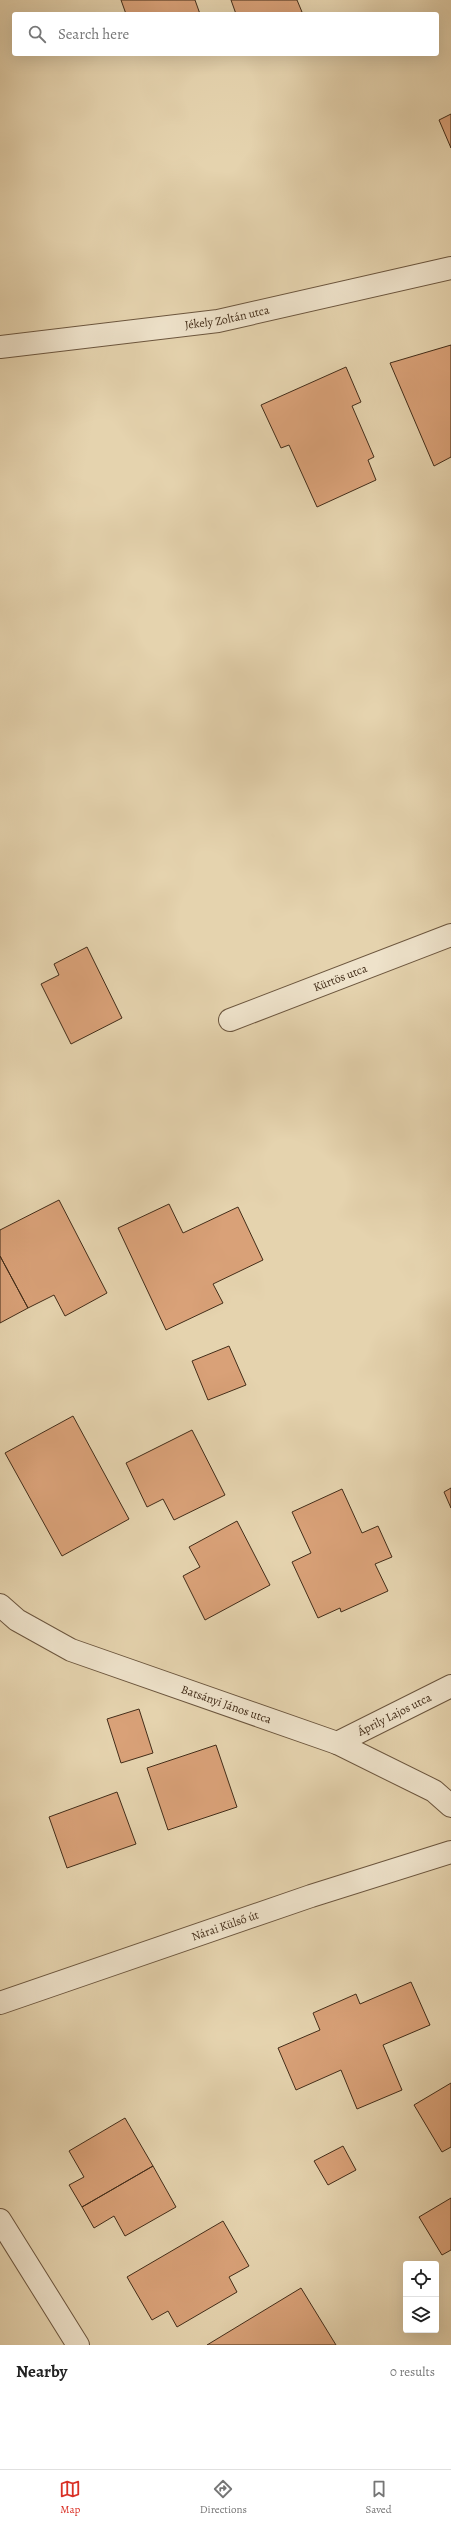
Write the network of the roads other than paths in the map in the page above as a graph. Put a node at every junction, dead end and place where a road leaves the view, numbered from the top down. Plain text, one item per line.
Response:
1 (451, 268) edge
2 (0, 347) edge
3 (451, 935) edge
4 (230, 1020) dead end
5 (0, 1606) edge
6 (451, 1686) edge
7 (337, 1743) junction
8 (451, 1806) edge
9 (451, 1852) edge
10 (0, 2003) edge
11 (0, 2220) edge
12 (78, 2345) edge

1 - 2 street, Jékely Zoltán utca
3 - 4 street, Kürtös utca
5 - 7 street, Batsányi János utca
6 - 7 street, Áprily Lajos utca
7 - 8 street, Batsányi János utca
9 - 10 street, Nárai Külső út
11 - 12 street

